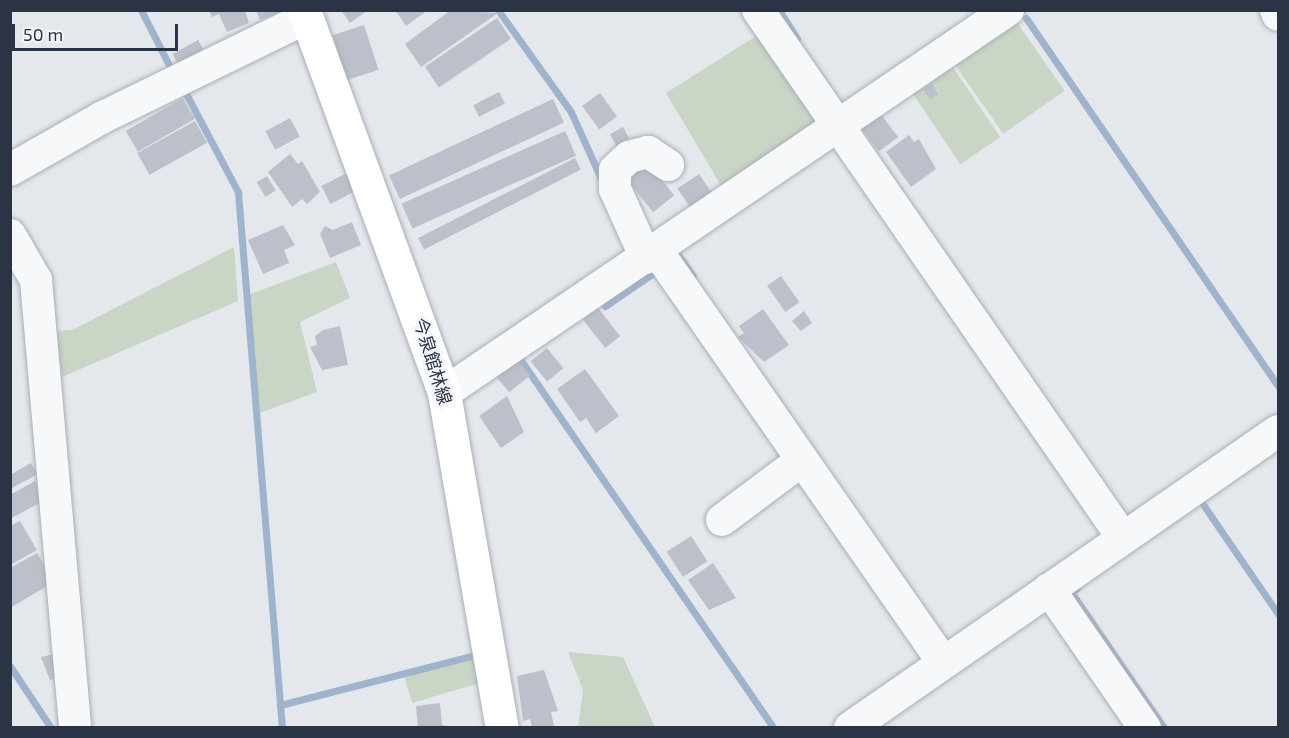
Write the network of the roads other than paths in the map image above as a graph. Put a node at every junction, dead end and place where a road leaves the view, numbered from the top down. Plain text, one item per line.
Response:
1 (758, 10) edge
2 (1008, 10) edge
3 (1275, 10) edge
4 (305, 14) edge
5 (1278, 15) edge
6 (837, 127) junction
7 (668, 165) dead end
8 (10, 170) edge
9 (10, 235) edge
10 (652, 255) junction
11 (444, 393) junction
12 (1278, 431) edge
13 (802, 460) junction
14 (722, 520) dead end
15 (1123, 538) junction
16 (1049, 589) junction
17 (943, 662) junction
18 (75, 728) edge
19 (502, 728) edge
20 (850, 728) edge
21 (1145, 728) edge

1 - 6 street
2 - 6 street
3 - 5 street
4 - 8 street
4 - 11 main road, 今泉館林線
6 - 10 street
6 - 15 street
7 - 10 street
9 - 18 street
10 - 11 street
10 - 13 street
11 - 19 main road, 今泉館林線
12 - 15 street
13 - 14 street
13 - 17 street
15 - 16 street
16 - 17 street
16 - 21 street
17 - 20 street

